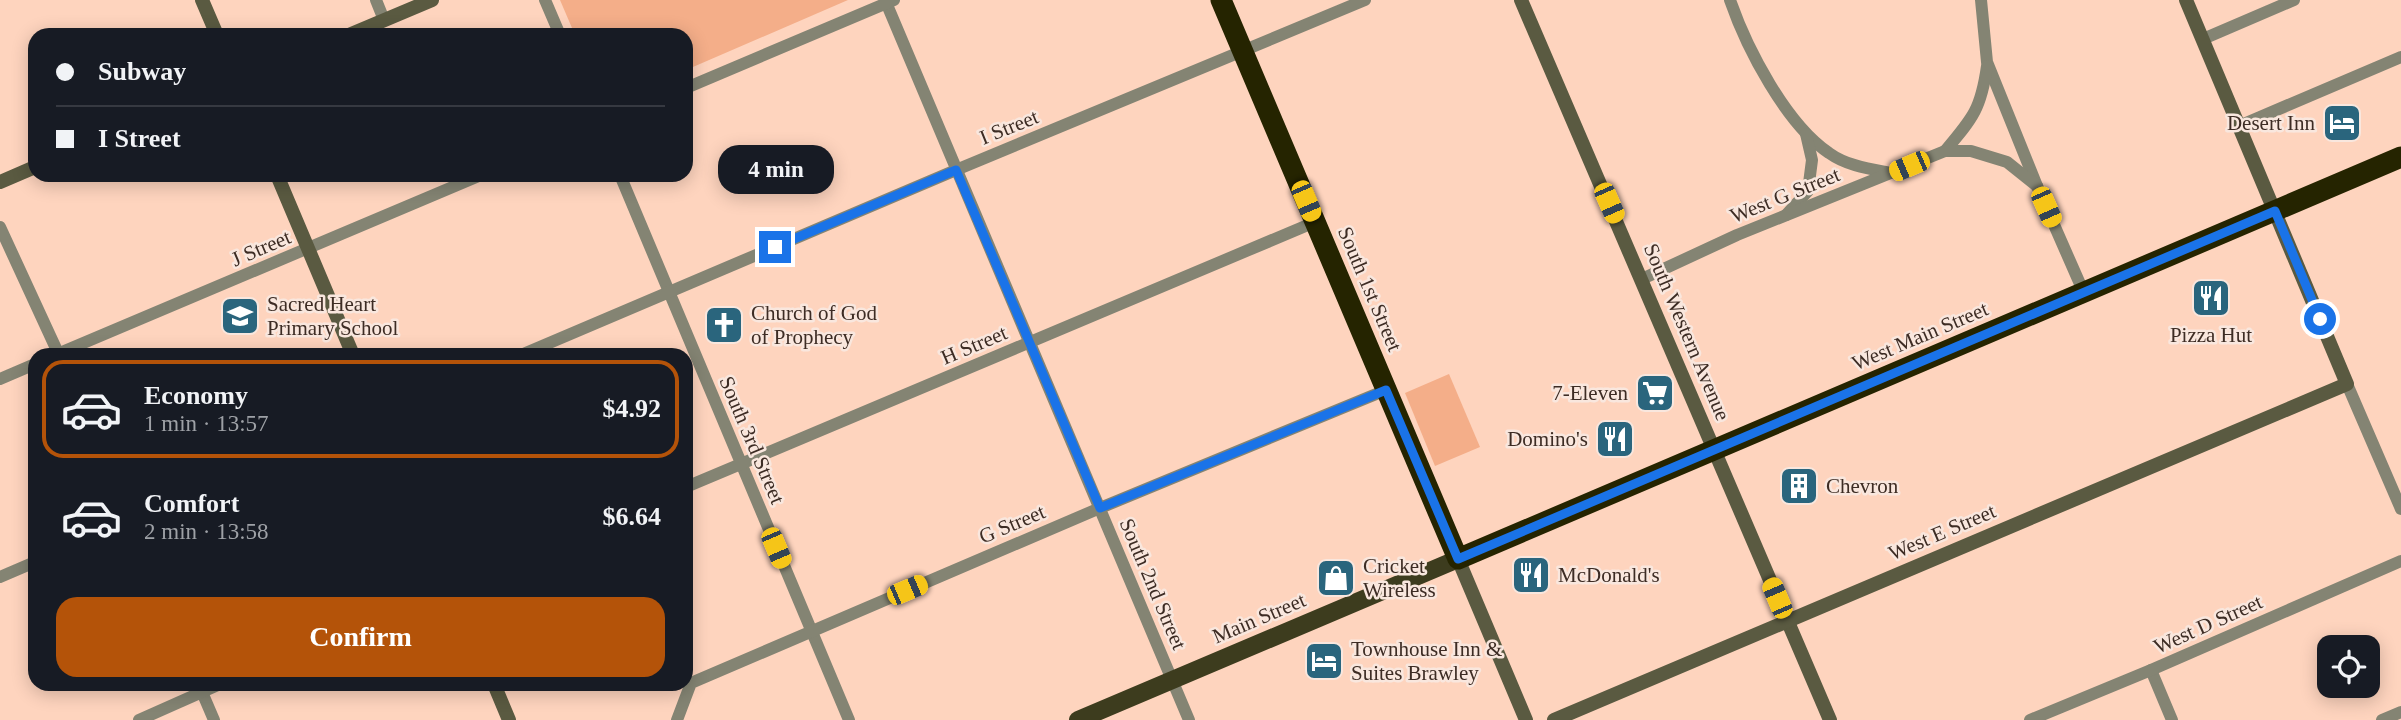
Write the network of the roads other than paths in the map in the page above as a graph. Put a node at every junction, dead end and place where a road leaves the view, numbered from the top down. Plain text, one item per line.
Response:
1 (202, 0) edge
2 (376, 0) edge
3 (432, 0) edge
4 (545, 0) edge
5 (1221, 0) edge
6 (1365, 0) edge
7 (1521, 0) edge
8 (1730, 0) edge
9 (1982, 0) edge
10 (2186, 0) edge
11 (2294, 0) edge
12 (888, 1) edge
13 (384, 20) junction
14 (214, 28) edge
15 (365, 28) edge
16 (557, 28) edge
17 (2203, 39) junction
18 (1243, 52) junction
19 (2401, 57) edge
20 (1987, 62) junction
21 (693, 85) edge
22 (2239, 126) junction
23 (1806, 134) junction
24 (1945, 151) junction
25 (2401, 157) edge
26 (28, 170) edge
27 (956, 170) junction
28 (1891, 173) junction
29 (0, 182) edge
30 (280, 182) edge
31 (465, 182) edge
32 (623, 182) edge
33 (2037, 186) junction
34 (2275, 211) junction
35 (1783, 217) junction
36 (1315, 222) junction
37 (0, 227) edge
38 (308, 249) junction
39 (1642, 279) junction
40 (668, 292) junction
41 (2084, 293) junction
42 (1030, 342) junction
43 (54, 348) edge
44 (74, 348) edge
45 (351, 348) edge
46 (537, 348) edge
47 (692, 348) edge
48 (693, 351) edge
49 (28, 367) edge
50 (0, 379) edge
51 (2347, 384) junction
52 (1386, 390) junction
53 (1714, 450) junction
54 (741, 464) junction
55 (693, 485) edge
56 (1100, 508) junction
57 (2401, 509) edge
58 (1458, 559) junction
59 (2401, 561) edge
60 (28, 565) edge
61 (0, 577) edge
62 (1787, 621) junction
63 (811, 631) junction
64 (2151, 670) junction
65 (1172, 680) junction
66 (693, 682) edge
67 (194, 691) edge
68 (201, 691) edge
69 (497, 691) edge
70 (688, 691) edge
71 (2401, 712) edge
72 (138, 720) edge
73 (214, 720) edge
74 (509, 720) edge
75 (677, 720) edge
76 (849, 720) edge
77 (1078, 720) edge
78 (1189, 720) edge
79 (1526, 720) edge
80 (1554, 720) edge
81 (1830, 720) edge
82 (2030, 720) edge
83 (2172, 720) edge
84 (2382, 720) edge

1 - 14 street
2 - 13 street
3 - 13 street
4 - 16 street
5 - 18 highway, South 1st Street
6 - 18 street, I Street
7 - 39 street, South Western Avenue
8 - 23 street
9 - 20 street
10 - 17 street
11 - 17 street
12 - 21 street
12 - 27 street, South 2nd Street
13 - 15 street
17 - 22 street
18 - 27 street, I Street
18 - 36 highway, South 1st Street
19 - 22 street
20 - 24 street, West G Street
20 - 33 street
22 - 34 street
23 - 28 street
23 - 35 street
24 - 28 street, West G Street
24 - 33 street, West G Street
25 - 34 highway, West Main Street
26 - 29 street
27 - 40 street, I Street
27 - 42 street, South 2nd Street
28 - 35 street, West G Street
30 - 38 street
31 - 38 street, J Street
32 - 40 street, South 3rd Street
33 - 41 street
34 - 41 highway, West Main Street
34 - 51 street
35 - 39 street, West G Street
36 - 42 street, H Street
36 - 52 highway, South 1st Street
37 - 43 street
38 - 44 street, J Street
38 - 45 street
39 - 53 street, South Western Avenue
40 - 46 street, I Street
40 - 47 street, South 3rd Street
41 - 53 highway, West Main Street
42 - 54 street, H Street
42 - 56 street, South 2nd Street
48 - 54 street, South 3rd Street
49 - 50 street
51 - 57 street
51 - 62 street, West E Street
52 - 56 street, G Street
52 - 58 highway, South 1st Street
53 - 58 highway, West Main Street
53 - 62 street, South Western Avenue
54 - 55 street, H Street
54 - 63 street, South 3rd Street
56 - 63 street, G Street
56 - 65 street, South 2nd Street
58 - 65 main road, Main Street
58 - 79 street
59 - 64 street, West D Street
60 - 61 street
62 - 80 street, West E Street
62 - 81 street, South Western Avenue
63 - 66 street, G Street
63 - 76 street, South 3rd Street
64 - 82 street, West D Street
64 - 83 street
65 - 77 main road, Main Street
65 - 78 street, South 2nd Street
67 - 72 street
68 - 73 street
69 - 74 street
70 - 75 street, G Street
71 - 84 street

